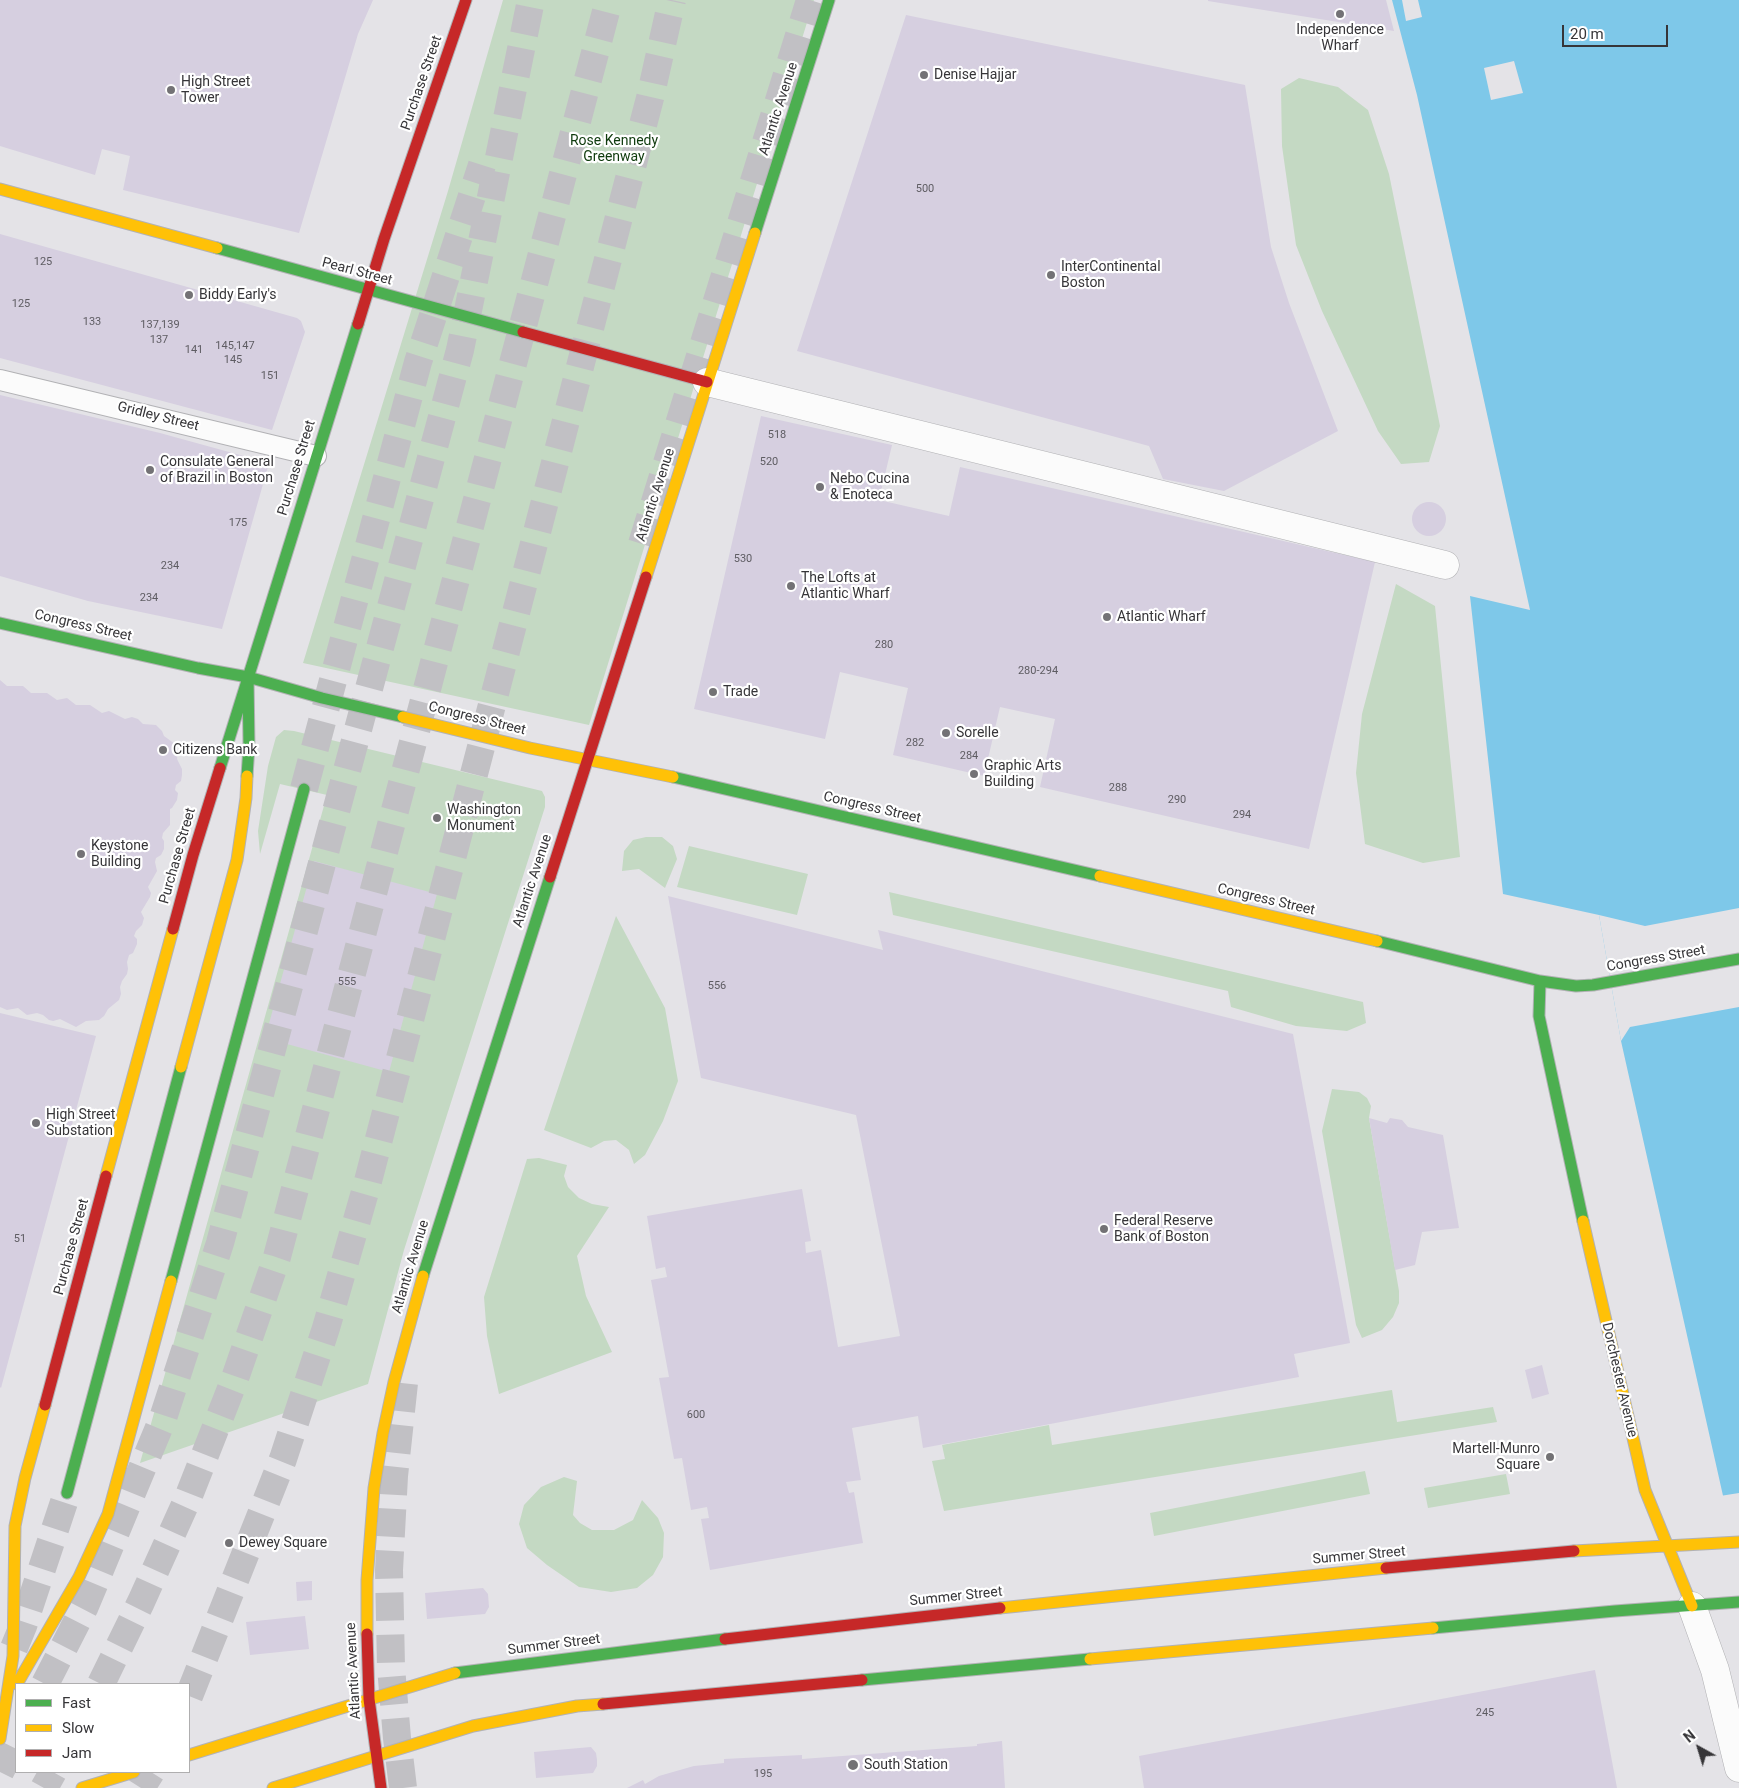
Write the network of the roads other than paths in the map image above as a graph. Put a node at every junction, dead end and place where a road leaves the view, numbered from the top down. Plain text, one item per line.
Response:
1 (466, 0) edge
2 (829, 0) edge
3 (0, 189) edge
4 (368, 290) junction
5 (0, 380) edge
6 (706, 382) junction
7 (316, 456) junction
8 (1445, 564) dead end
9 (0, 623) edge
10 (248, 677) junction
11 (588, 758) junction
12 (304, 789) tunnel mouth
13 (1739, 959) edge
14 (1540, 981) junction
15 (67, 1493) tunnel mouth
16 (1733, 1543) edge
17 (1667, 1546) junction
18 (1739, 1602) edge
19 (1692, 1606) junction
20 (18, 1683) edge
21 (15, 1688) edge
22 (369, 1699) junction
23 (7, 1701) junction
24 (0, 1739) edge
25 (190, 1755) edge
26 (376, 1756) junction
27 (1739, 1768) edge
28 (131, 1773) edge
29 (82, 1788) edge
30 (272, 1788) edge
31 (381, 1788) edge

1 - 4 main road, Purchase Street
2 - 6 main road, Atlantic Avenue
3 - 4 main road, Pearl Street
4 - 6 main road, Pearl Street
4 - 7 main road, Purchase Street
5 - 7 lane, Gridley Street
6 - 8 street
6 - 11 main road, Atlantic Avenue
7 - 10 main road, Purchase Street
9 - 10 main road, Congress Street
10 - 11 main road, Congress Street
10 - 15 main road
10 - 23 main road, Purchase Street
11 - 14 main road, Congress Street
11 - 22 main road, Atlantic Avenue
12 - 20 main road
13 - 14 main road, Congress Street
14 - 17 main road, Dorchester Avenue
16 - 17 main road, Summer Street
17 - 19 main road, Dorchester Avenue
17 - 22 main road, Summer Street
18 - 19 main road
19 - 26 main road
19 - 27 street, Dorchester Avenue
21 - 23 main road
22 - 25 main road, Summer Street
22 - 26 main road, Atlantic Avenue
23 - 24 main road, Purchase Street
26 - 30 main road
26 - 31 main road, Atlantic Avenue
28 - 29 main road

